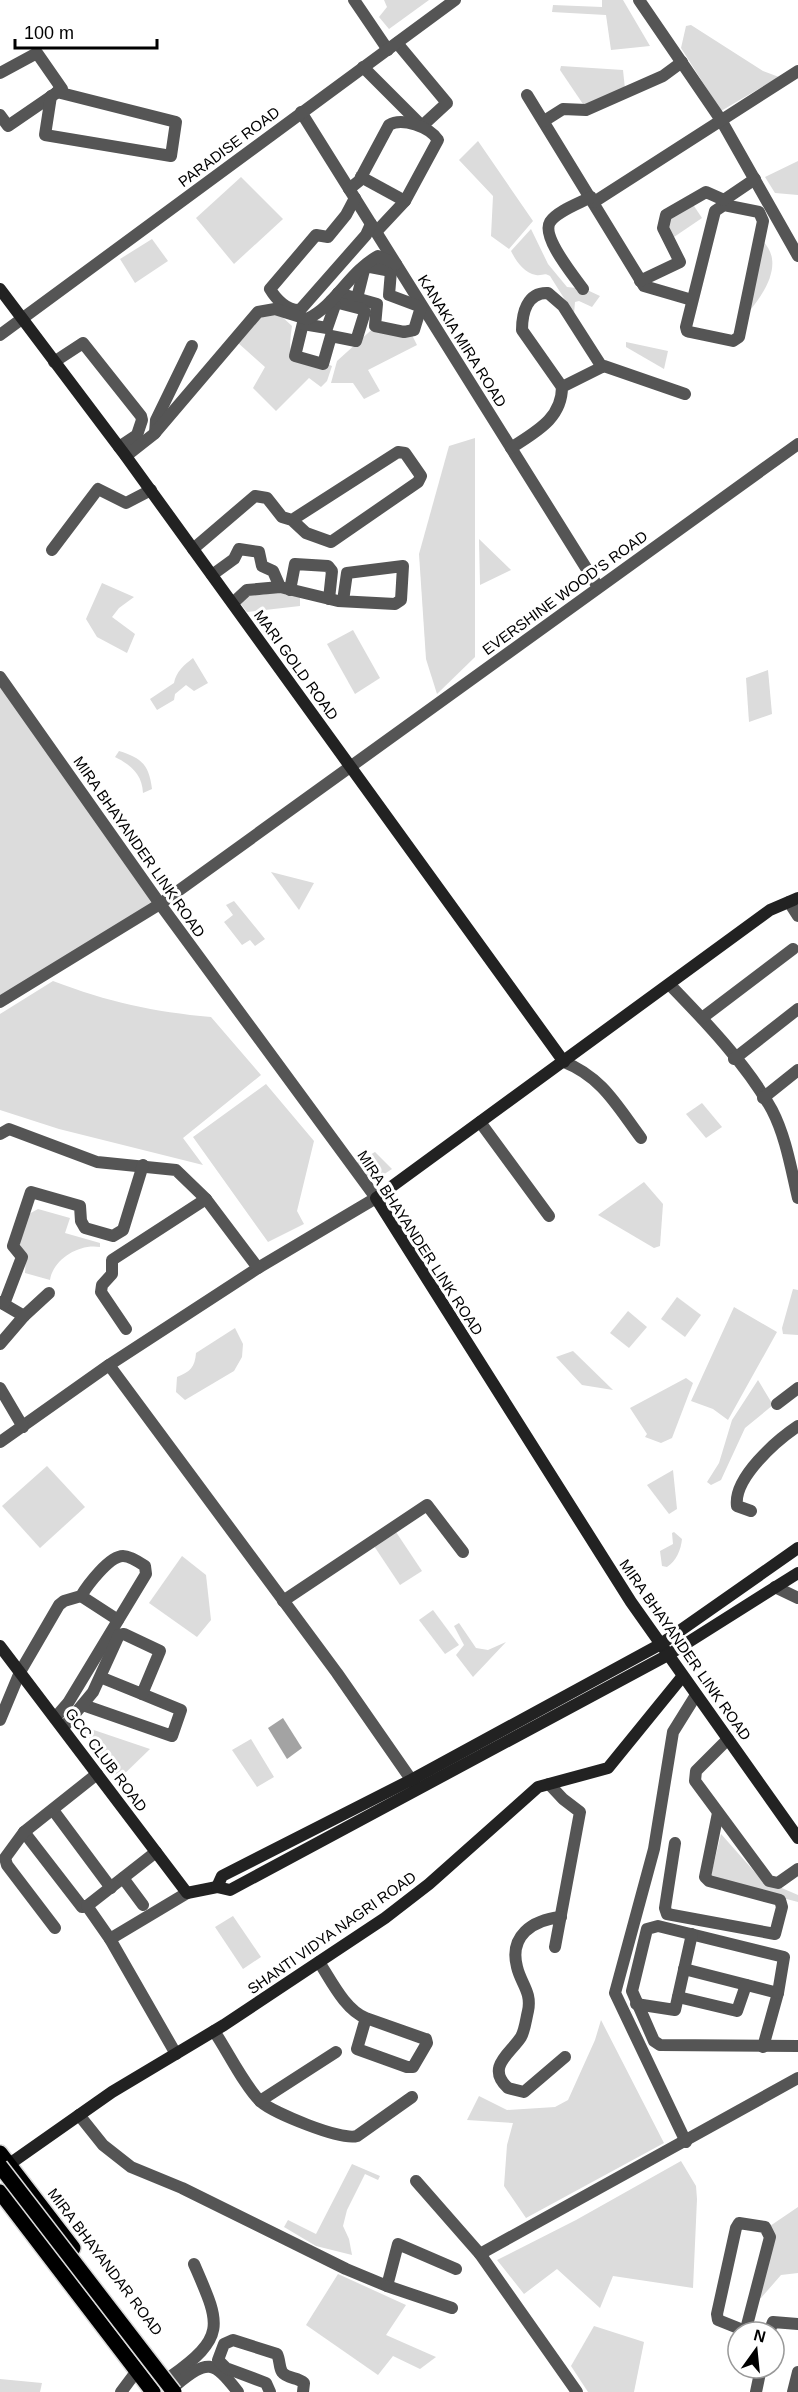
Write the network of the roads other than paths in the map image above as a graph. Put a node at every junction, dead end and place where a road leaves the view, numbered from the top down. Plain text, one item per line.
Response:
1 (354, 0) edge
2 (455, 0) edge
3 (639, 0) edge
4 (392, 46) junction
5 (682, 62) junction
6 (363, 67) junction
7 (798, 71) edge
8 (0, 73) edge
9 (54, 94) junction
10 (527, 95) dead end
11 (301, 112) junction
12 (0, 115) edge
13 (722, 120) junction
14 (544, 121) junction
15 (361, 177) junction
16 (755, 179) junction
17 (352, 193) junction
18 (763, 194) junction
19 (592, 199) junction
20 (405, 201) junction
21 (744, 209) junction
22 (374, 228) junction
23 (798, 256) edge
24 (396, 264) junction
25 (640, 280) junction
26 (407, 281) junction
27 (0, 289) edge
28 (583, 289) dead end
29 (390, 296) junction
30 (357, 298) junction
31 (692, 300) junction
32 (337, 301) junction
33 (22, 319) junction
34 (303, 321) junction
35 (0, 335) edge
36 (192, 346) dead end
37 (54, 362) junction
38 (602, 367) junction
39 (562, 387) junction
40 (685, 394) dead end
41 (154, 434) junction
42 (798, 444) edge
43 (511, 448) junction
44 (123, 452) junction
45 (151, 490) junction
46 (292, 520) junction
47 (194, 549) junction
48 (52, 550) dead end
49 (212, 575) junction
50 (598, 587) junction
51 (285, 588) junction
52 (329, 599) junction
53 (343, 601) junction
54 (233, 603) junction
55 (0, 677) edge
56 (351, 767) junction
57 (793, 900) edge
58 (160, 904) junction
59 (798, 916) edge
60 (793, 950) dead end
61 (670, 985) junction
62 (0, 1002) edge
63 (798, 1009) edge
64 (702, 1018) junction
65 (734, 1059) junction
66 (564, 1062) junction
67 (798, 1070) edge
68 (763, 1098) junction
69 (480, 1122) junction
70 (0, 1134) edge
71 (641, 1138) dead end
72 (143, 1166) junction
73 (206, 1198) junction
74 (376, 1198) junction
75 (798, 1198) edge
76 (549, 1216) dead end
77 (258, 1268) junction
78 (49, 1293) dead end
79 (2, 1303) edge
80 (24, 1316) junction
81 (126, 1329) dead end
82 (0, 1344) edge
83 (109, 1365) junction
84 (798, 1388) edge
85 (0, 1389) edge
86 (777, 1404) dead end
87 (798, 1426) edge
88 (23, 1427) junction
89 (0, 1442) edge
90 (751, 1510) dead end
91 (798, 1548) edge
92 (463, 1552) dead end
93 (798, 1573) edge
94 (775, 1587) junction
95 (81, 1596) junction
96 (798, 1598) edge
97 (283, 1601) junction
98 (118, 1620) junction
99 (661, 1644) junction
100 (0, 1646) edge
101 (668, 1655) junction
102 (20, 1672) junction
103 (100, 1677) junction
104 (682, 1677) junction
105 (611, 1679) junction
106 (142, 1694) junction
107 (696, 1695) junction
108 (557, 1700) junction
109 (83, 1705) junction
110 (565, 1711) junction
111 (0, 1720) edge
112 (59, 1723) junction
113 (728, 1739) junction
114 (97, 1774) junction
115 (411, 1780) junction
116 (549, 1784) junction
117 (418, 1791) junction
118 (53, 1810) junction
119 (718, 1813) junction
120 (24, 1832) junction
121 (798, 1838) edge
122 (675, 1843) dead end
123 (156, 1852) junction
124 (798, 1869) edge
125 (123, 1878) junction
126 (220, 1882) junction
127 (111, 1888) junction
128 (187, 1893) junction
129 (143, 1905) dead end
130 (87, 1906) junction
131 (561, 1917) junction
132 (55, 1928) dead end
133 (692, 1934) junction
134 (110, 1939) junction
135 (555, 1947) dead end
136 (319, 1962) junction
137 (684, 1969) junction
138 (746, 1985) junction
139 (778, 1993) junction
140 (678, 1997) junction
141 (636, 2004) junction
142 (366, 2018) junction
143 (214, 2031) junction
144 (798, 2046) edge
145 (763, 2047) junction
146 (336, 2052) dead end
147 (176, 2054) junction
148 (565, 2057) dead end
149 (798, 2078) edge
150 (412, 2097) dead end
151 (260, 2100) junction
152 (79, 2115) junction
153 (686, 2142) junction
154 (2, 2164) edge
155 (416, 2181) dead end
156 (0, 2192) edge
157 (0, 2201) edge
158 (480, 2254) junction
159 (194, 2264) dead end
160 (456, 2269) dead end
161 (387, 2286) junction
162 (452, 2308) dead end
163 (747, 2331) edge
164 (282, 2372) junction
165 (798, 2372) edge
166 (133, 2376) junction
167 (175, 2386) edge
168 (269, 2389) edge
169 (121, 2392) edge
170 (146, 2392) edge
171 (153, 2392) edge
172 (238, 2392) edge
173 (303, 2392) edge
174 (577, 2392) edge
175 (793, 2392) edge

1 - 4 street
2 - 4 street, PARADISE ROAD
3 - 5 street
4 - 6 street, PARADISE ROAD
4 - 6 street
5 - 13 street
5 - 14 street
6 - 11 street, PARADISE ROAD
7 - 13 street
8 - 9 street
9 - 9 street
9 - 12 street
10 - 14 street
11 - 17 street, KANAKIA MIRA ROAD
11 - 33 street, PARADISE ROAD
13 - 16 street
13 - 19 street
14 - 19 street
15 - 17 street
15 - 20 street
15 - 20 street
16 - 18 street
16 - 25 street
17 - 22 street, KANAKIA MIRA ROAD
17 - 22 street
18 - 21 street
18 - 23 street
19 - 25 street
19 - 28 street
20 - 22 street
21 - 31 street
21 - 31 street
22 - 24 street, KANAKIA MIRA ROAD
24 - 26 street, KANAKIA MIRA ROAD
24 - 32 street
25 - 31 street
26 - 29 street
26 - 43 street, KANAKIA MIRA ROAD
27 - 33 street, MARI GOLD ROAD
29 - 30 street
29 - 30 street
30 - 32 street
32 - 34 street
32 - 34 street
33 - 35 street, PARADISE ROAD
33 - 37 street, MARI GOLD ROAD
34 - 41 street
36 - 41 street
37 - 44 street, MARI GOLD ROAD
37 - 44 street
38 - 39 street
38 - 39 street
38 - 40 street
39 - 43 street
41 - 44 street
42 - 50 street, EVERSHINE WOOD'S ROAD
43 - 50 street, KANAKIA MIRA ROAD
44 - 45 street, MARI GOLD ROAD
45 - 47 street, MARI GOLD ROAD
45 - 48 street
46 - 46 street
46 - 47 street
47 - 49 street, MARI GOLD ROAD
49 - 51 street
49 - 54 street, MARI GOLD ROAD
50 - 56 street, EVERSHINE WOOD'S ROAD
51 - 52 street
51 - 52 street
51 - 54 street
52 - 53 street
53 - 53 street
54 - 56 street, MARI GOLD ROAD
55 - 58 street, MIRA BHAYANDER LINK ROAD
56 - 58 street, EVERSHINE WOOD'S ROAD
56 - 66 street, MARI GOLD ROAD
57 - 59 street
57 - 61 street
58 - 62 street, EVERSHINE WOOD'S ROAD
58 - 74 street, MIRA BHAYANDER LINK ROAD
60 - 64 street
61 - 64 street
61 - 66 street
63 - 65 street
64 - 65 street
65 - 68 street
66 - 69 street
66 - 71 street
67 - 68 street
68 - 75 street
69 - 74 street
69 - 76 street
70 - 72 street
72 - 73 street
72 - 79 street
73 - 77 street
73 - 81 street
74 - 77 street
74 - 99 street, MIRA BHAYANDER LINK ROAD
77 - 83 street
78 - 80 street
79 - 80 street
80 - 82 street
83 - 88 street
83 - 97 street
84 - 86 street
85 - 88 street
87 - 90 street
88 - 89 street
91 - 99 street
92 - 97 street
93 - 94 street
94 - 96 street
94 - 101 street
95 - 98 street
95 - 98 street
95 - 102 street
97 - 115 street
98 - 112 street
99 - 101 street, MIRA BHAYANDER LINK ROAD
99 - 105 street
100 - 102 street, GCC CLUB ROAD
101 - 104 street, MIRA BHAYANDER LINK ROAD
101 - 105 street
102 - 111 street
102 - 112 street, GCC CLUB ROAD
103 - 106 street
103 - 106 street
103 - 109 street
104 - 107 street, MIRA BHAYANDER LINK ROAD
104 - 116 street, SHANTI VIDYA NAGRI ROAD
105 - 108 street
105 - 110 street
106 - 109 street
107 - 113 street, MIRA BHAYANDER LINK ROAD
107 - 153 street
108 - 110 street
108 - 115 street
109 - 112 street
110 - 117 street
112 - 114 street, GCC CLUB ROAD
113 - 119 street
113 - 121 street, MIRA BHAYANDER LINK ROAD
114 - 118 street
114 - 123 street, GCC CLUB ROAD
115 - 117 street
115 - 126 street
116 - 131 street
116 - 136 street, SHANTI VIDYA NAGRI ROAD
117 - 126 street
118 - 120 street
118 - 127 street
119 - 122 street
119 - 124 street
120 - 130 street
120 - 132 street
123 - 125 street
123 - 128 street, GCC CLUB ROAD
125 - 127 street
125 - 129 street
126 - 128 street
127 - 130 street
128 - 134 street
130 - 134 street
131 - 135 street
131 - 148 street
133 - 137 street
133 - 139 street
133 - 141 street
134 - 147 street
136 - 142 street
136 - 143 street, SHANTI VIDYA NAGRI ROAD
137 - 138 street
137 - 140 street
138 - 139 street
138 - 140 street
139 - 145 street
140 - 141 street
141 - 145 street
142 - 142 street
143 - 147 street, SHANTI VIDYA NAGRI ROAD
143 - 151 street
144 - 145 street
146 - 151 street
147 - 152 street, SHANTI VIDYA NAGRI ROAD
149 - 153 street
150 - 151 street
152 - 154 street, SHANTI VIDYA NAGRI ROAD
152 - 161 street
153 - 158 street
154 - 167 main road, bridge
155 - 158 street
156 - 171 main road
157 - 166 main road
158 - 174 street
159 - 167 street
160 - 161 street
161 - 162 street
163 - 163 street
164 - 168 street
164 - 168 street
164 - 173 street
165 - 175 street
166 - 169 street
166 - 170 main road
167 - 172 street

